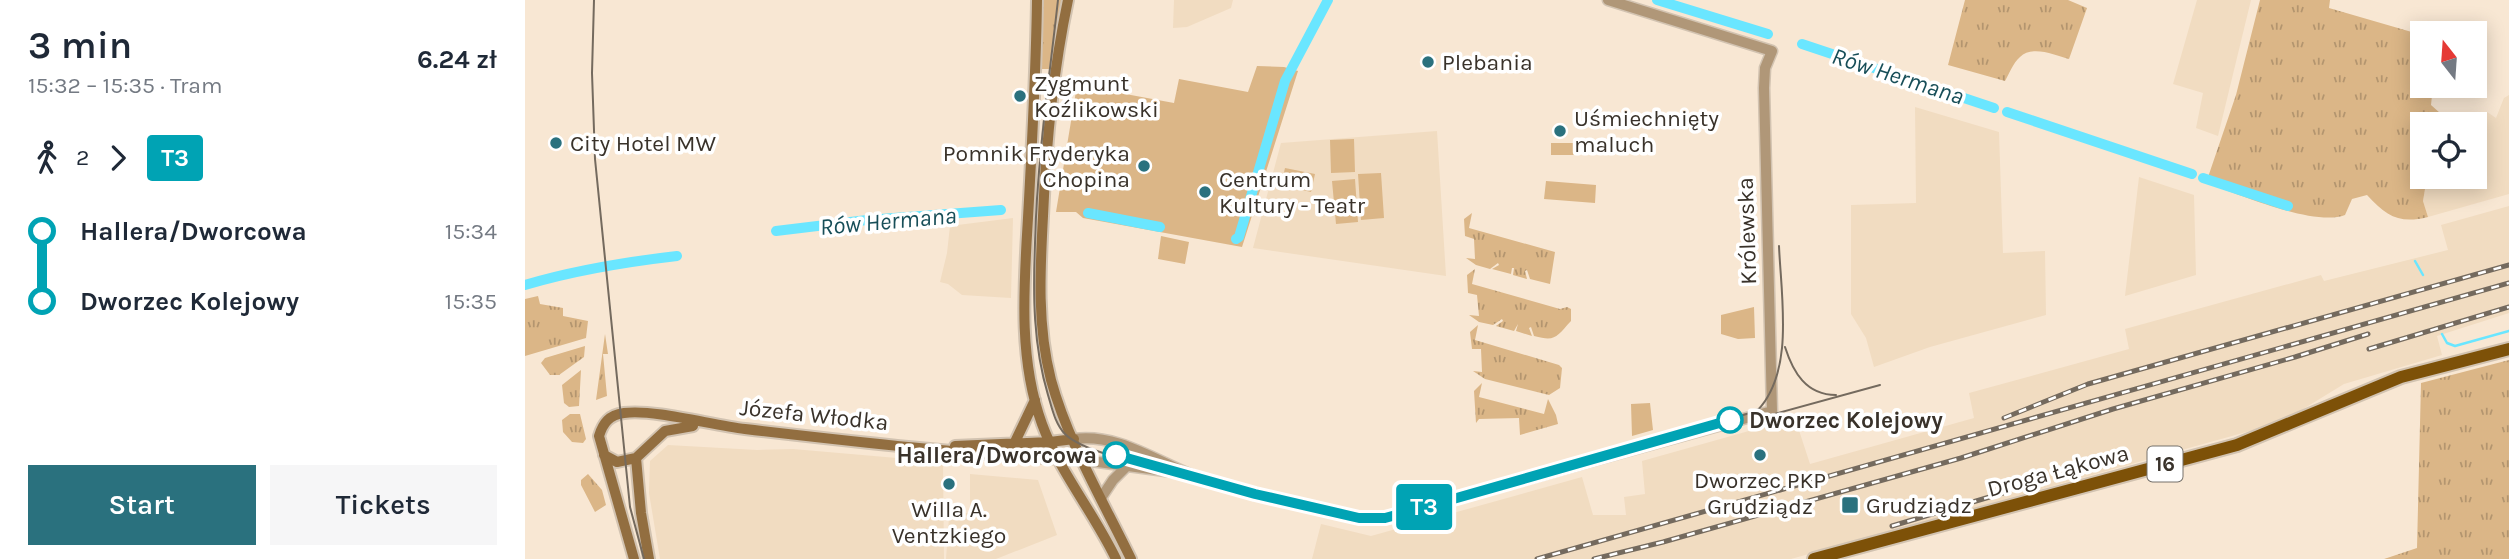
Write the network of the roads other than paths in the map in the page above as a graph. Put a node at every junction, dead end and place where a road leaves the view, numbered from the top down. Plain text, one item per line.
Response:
1 (1037, 0) edge
2 (1068, 0) edge
3 (1608, 0) edge
4 (2509, 349) edge
5 (1035, 400) junction
6 (717, 426) junction
7 (1074, 439) junction
8 (1049, 442) junction
9 (1014, 444) junction
10 (906, 445) junction
11 (604, 455) junction
12 (636, 458) junction
13 (1059, 459) junction
14 (1083, 460) junction
15 (1126, 467) junction
16 (1185, 473) junction
17 (1101, 498) junction
18 (633, 559) edge
19 (649, 559) edge
20 (1117, 559) edge
21 (1131, 559) edge
22 (1814, 559) edge

1 - 5 main road
2 - 7 main road
3 - 16 street, Królewska
4 - 22 main road, Droga Łąkowa / 16
5 - 8 main road
5 - 9 main road
6 - 10 main road, Józefa Włodka
6 - 11 main road, Józefa Włodka
6 - 12 main road, Józefa Włodka
7 - 8 main road, Józefa Włodka
7 - 14 main road
7 - 16 street
8 - 9 main road, Józefa Włodka
8 - 13 main road
9 - 10 main road, Józefa Włodka
10 - 13 main road, Józefa Włodka
11 - 12 main road
11 - 18 main road
12 - 19 main road
13 - 14 main road, Józefa Włodka
13 - 20 main road
14 - 15 street
14 - 17 main road
15 - 16 street
15 - 17 street
17 - 21 main road

